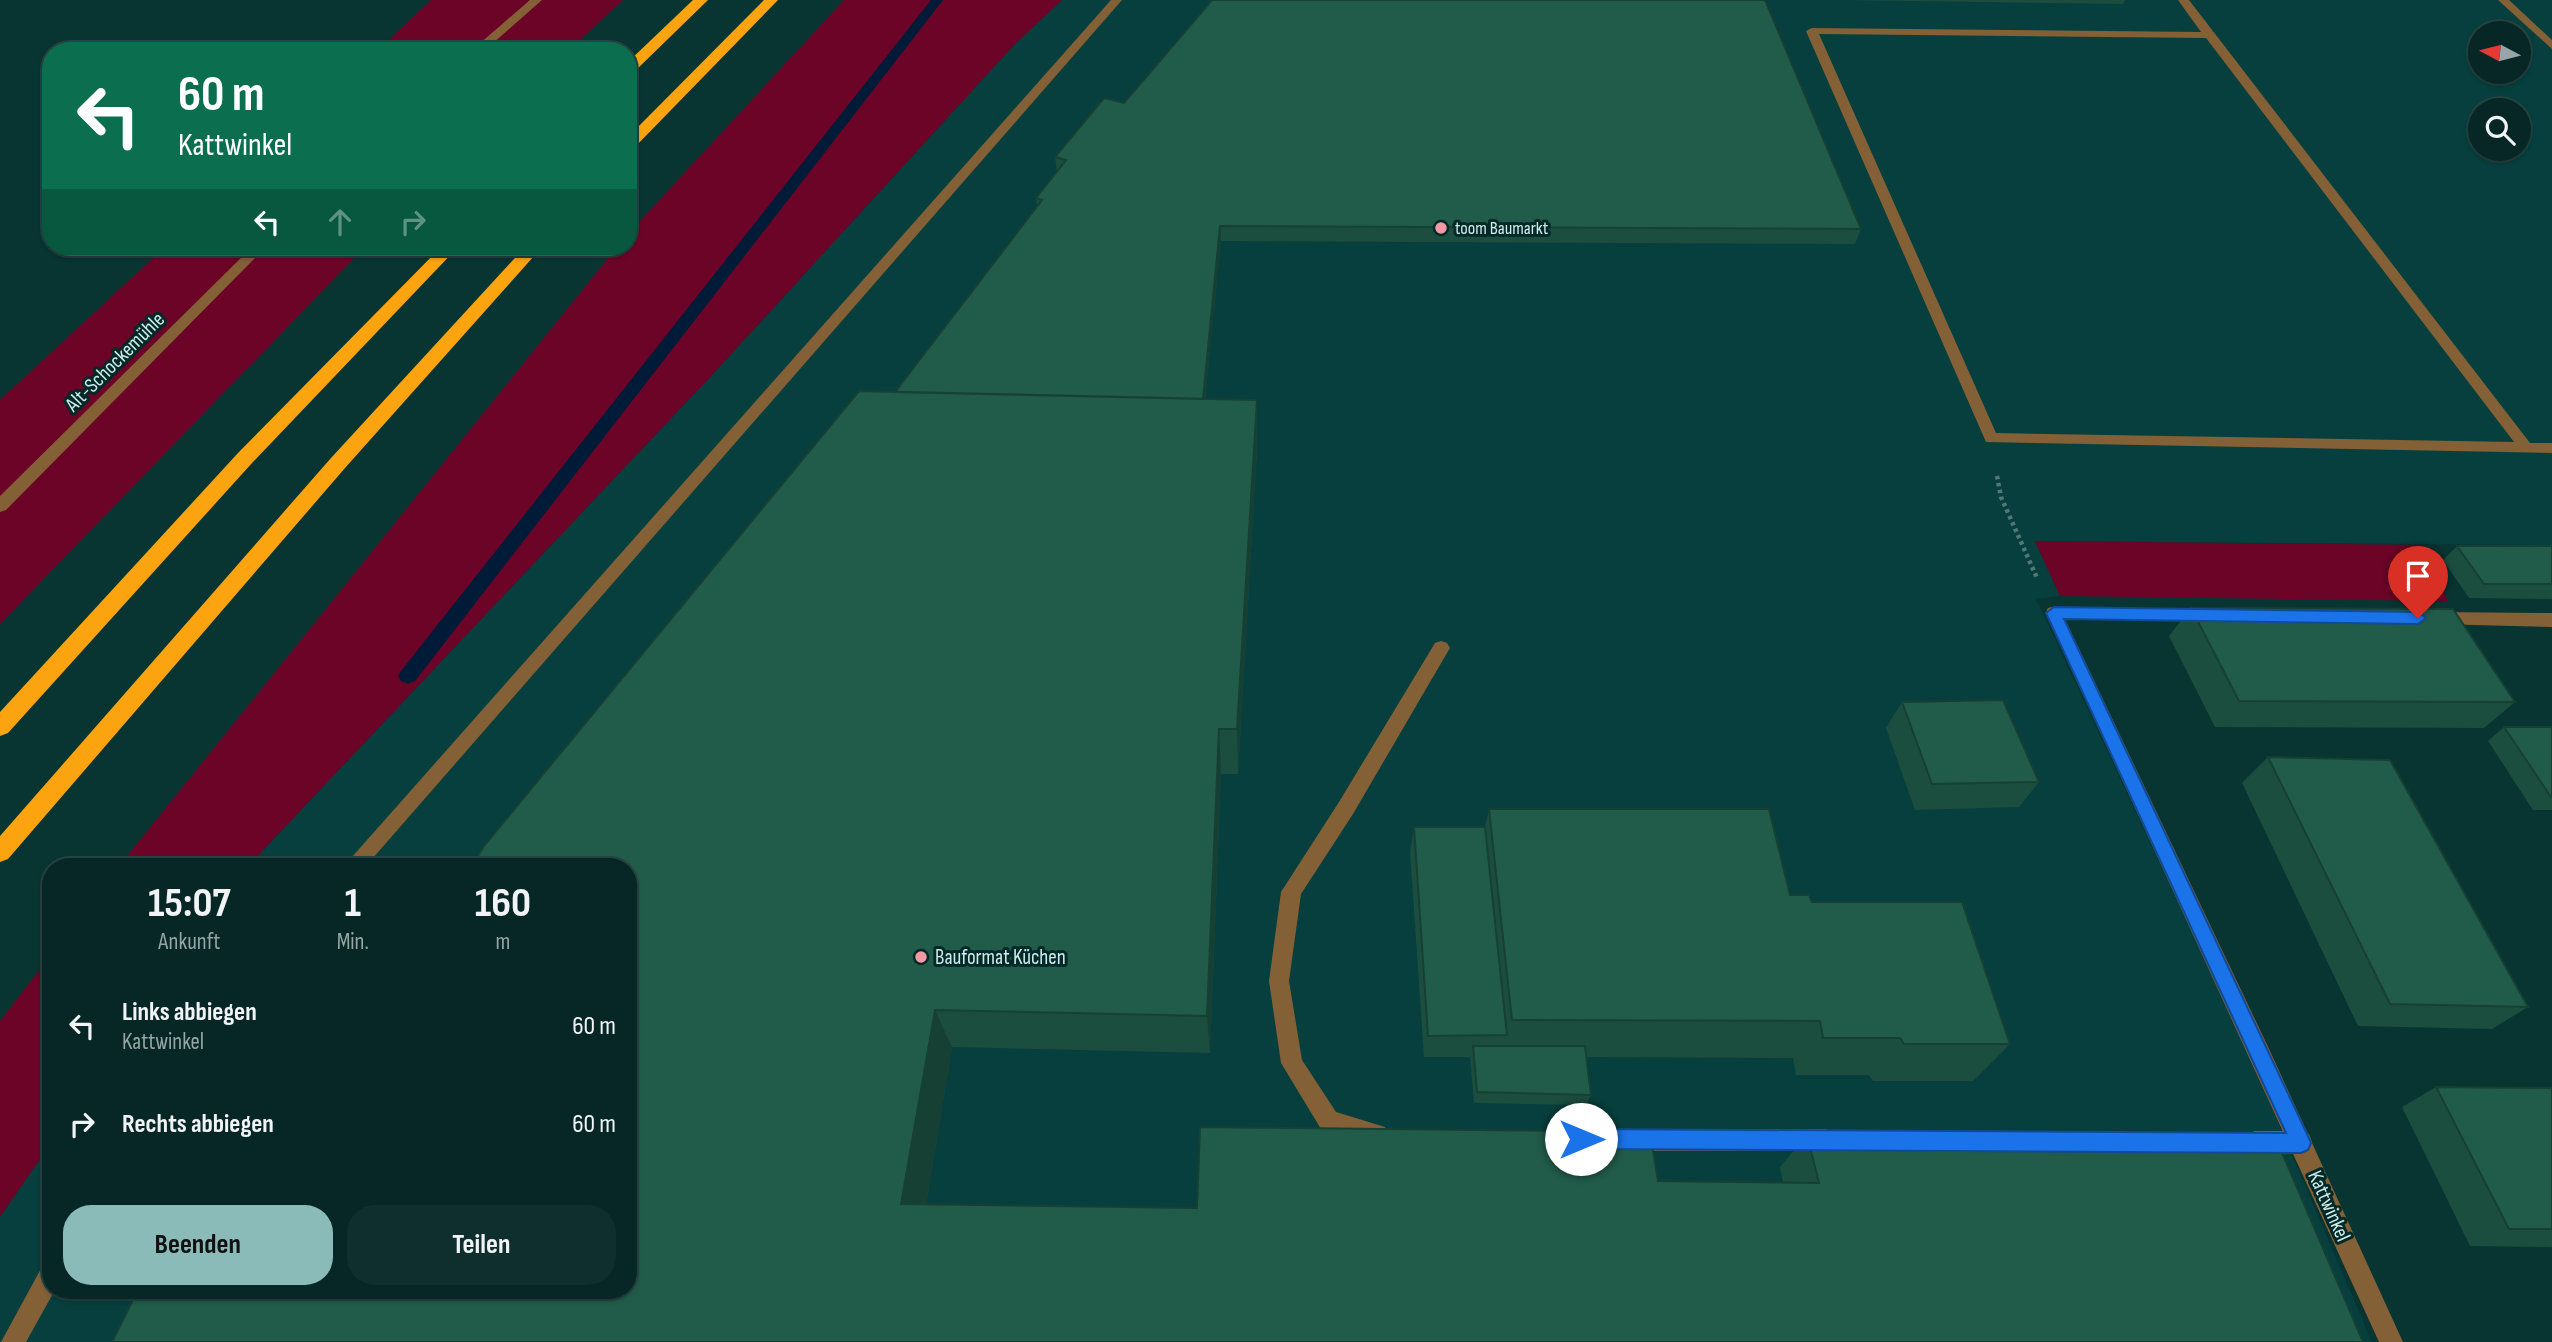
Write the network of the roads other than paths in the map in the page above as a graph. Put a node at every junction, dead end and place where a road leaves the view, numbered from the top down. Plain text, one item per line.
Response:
1 (537, 0) edge
2 (701, 0) edge
3 (771, 0) edge
4 (1117, 0) edge
5 (2183, 0) edge
6 (2503, 0) edge
7 (2210, 35) junction
8 (488, 42) edge
9 (2552, 46) edge
10 (637, 61) edge
11 (637, 137) edge
12 (250, 256) edge
13 (441, 256) edge
14 (526, 256) edge
15 (2526, 448) junction
16 (2552, 448) edge
17 (0, 506) edge
18 (2221, 615) edge
19 (2414, 618) edge
20 (2552, 620) edge
21 (1441, 648) dead end
22 (0, 727) edge
23 (0, 852) edge
24 (361, 858) edge
25 (1401, 1139) edge
26 (1609, 1139) edge
27 (1844, 1140) edge
28 (2232, 1142) edge
29 (2301, 1143) junction
30 (42, 1289) edge
31 (13, 1342) edge
32 (2391, 1342) edge

1 - 8 street
2 - 10 highway
3 - 11 highway
4 - 24 street
5 - 7 street
6 - 9 street
7 - 15 street
7 - 15 street
12 - 17 street, Alt-Schockemühle
13 - 22 highway
14 - 23 highway
15 - 16 street
18 - 29 street, Kattwinkel
19 - 20 street
21 - 25 street
26 - 27 street
28 - 29 street
29 - 32 street, Kattwinkel
30 - 31 street

